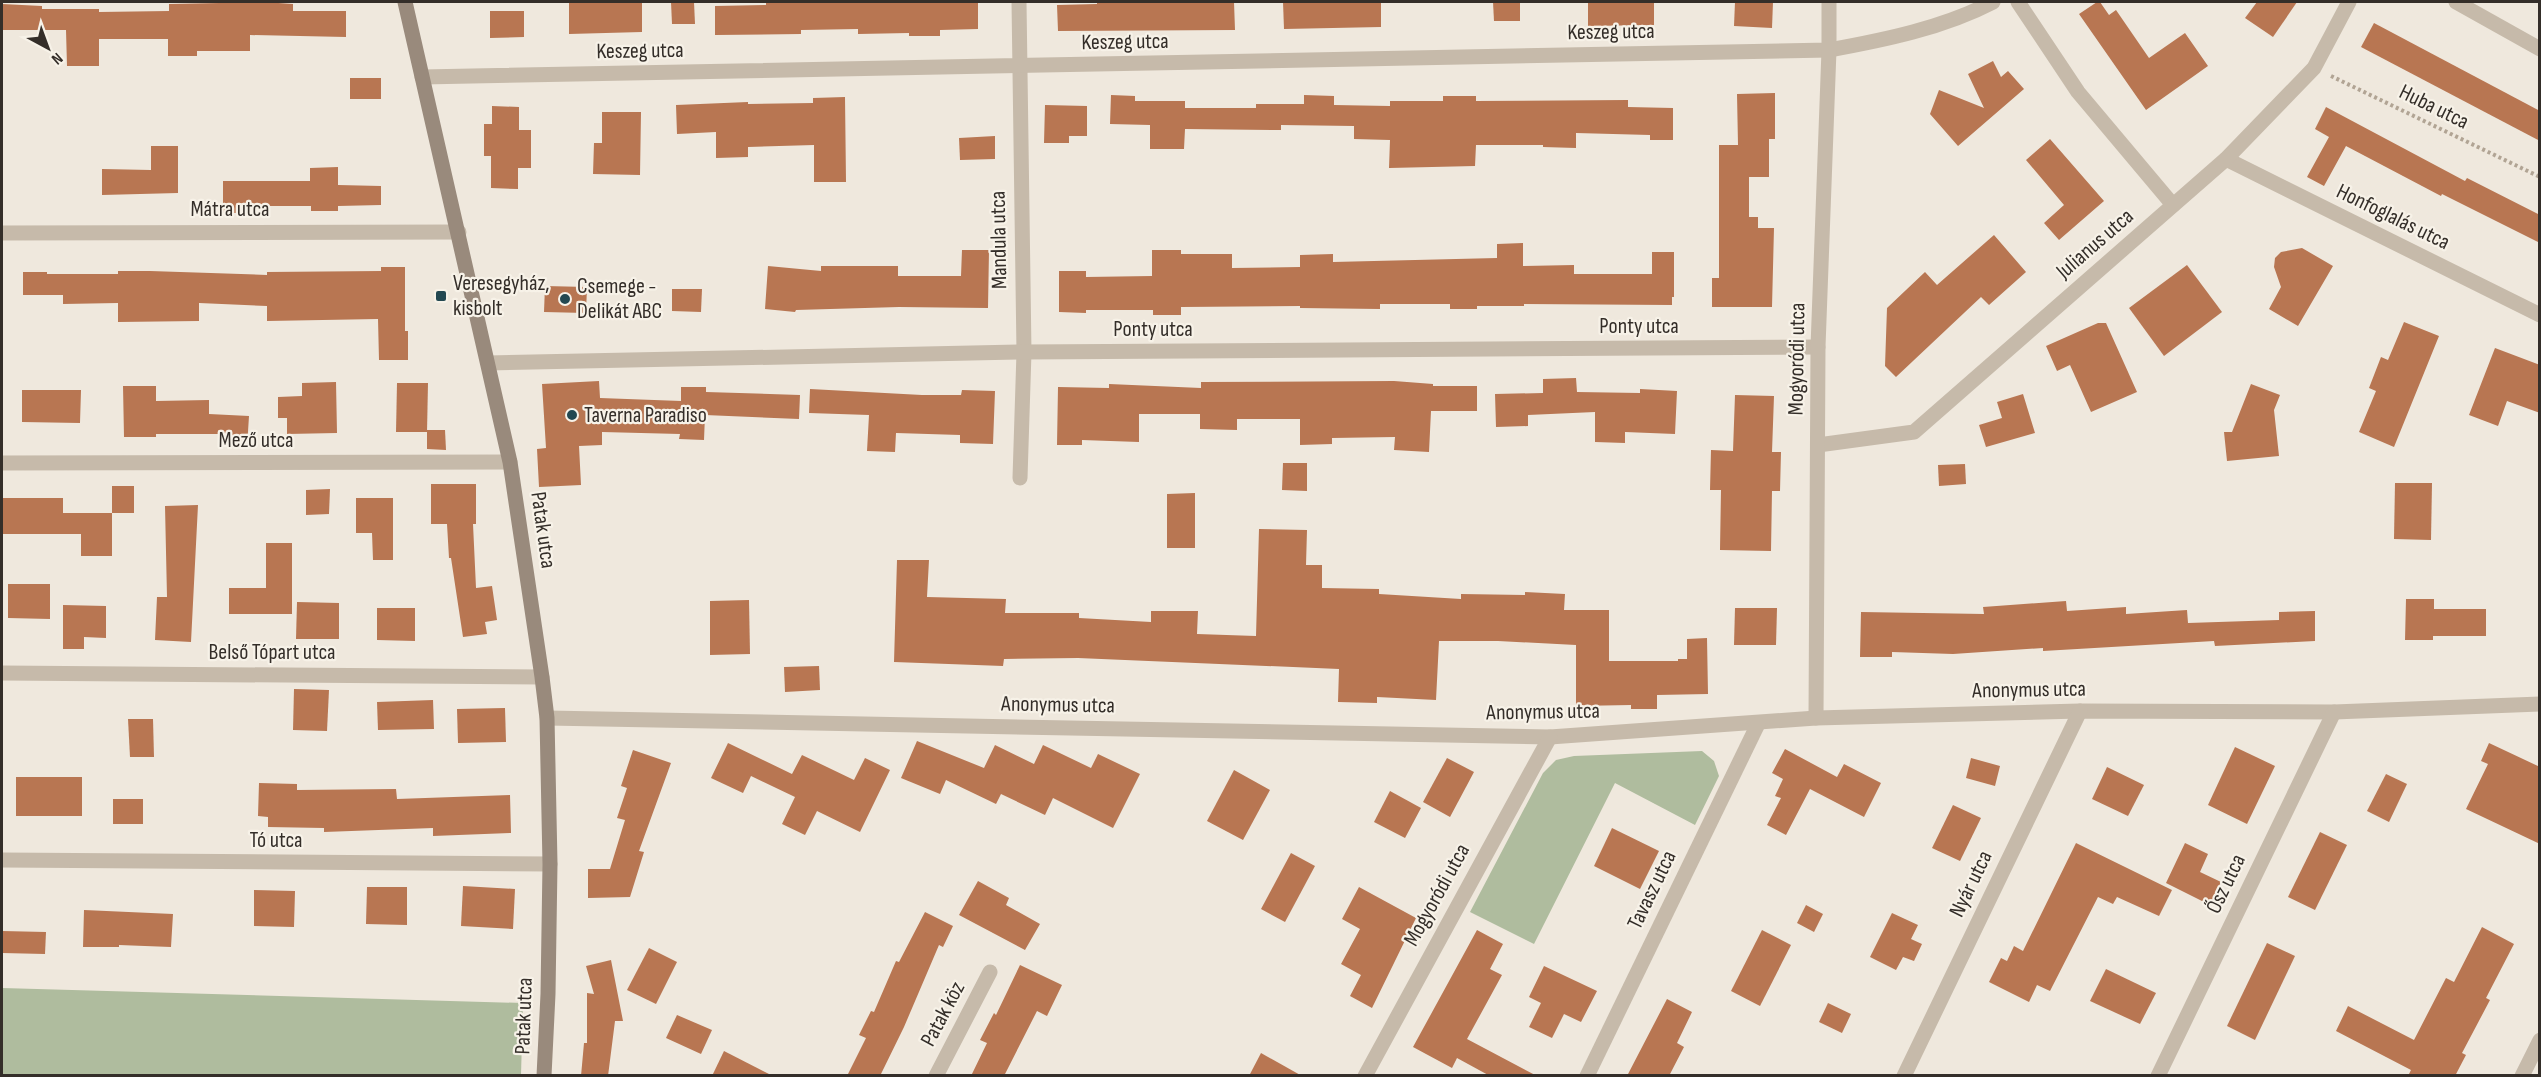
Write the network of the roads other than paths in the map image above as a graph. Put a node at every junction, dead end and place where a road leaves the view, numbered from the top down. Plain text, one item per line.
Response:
1 (405, 2) edge
2 (1019, 2) edge
3 (1829, 2) edge
4 (1993, 2) edge
5 (2018, 2) edge
6 (2349, 2) edge
7 (2456, 2) edge
8 (2540, 49) edge
9 (1829, 50) junction
10 (1019, 67) junction
11 (422, 77) junction
12 (2226, 159) junction
13 (2173, 205) junction
14 (459, 232) junction
15 (2, 233) edge
16 (2540, 315) edge
17 (1818, 347) junction
18 (1024, 352) junction
19 (488, 363) junction
20 (1818, 445) junction
21 (510, 462) junction
22 (2, 463) edge
23 (1020, 478) dead end
24 (2, 673) edge
25 (542, 677) junction
26 (2540, 704) edge
27 (2080, 711) junction
28 (2334, 712) junction
29 (547, 718) junction
30 (1816, 718) junction
31 (1758, 724) junction
32 (1550, 737) junction
33 (2, 860) edge
34 (550, 864) junction
35 (990, 972) dead end
36 (2540, 1041) edge
37 (2536, 1055) edge
38 (544, 1076) edge
39 (936, 1076) edge
40 (1365, 1076) edge
41 (1587, 1076) edge
42 (1904, 1076) edge
43 (2158, 1076) edge
44 (2522, 1076) edge

1 - 11 street, Patak utca
2 - 10 street, Mandula utca
3 - 9 street, Mogyoródi utca
4 - 9 street, Keszeg utca
5 - 13 street
6 - 12 street, Julianus utca
7 - 8 street
9 - 10 street, Keszeg utca
9 - 17 street, Mogyoródi utca
10 - 11 street, Keszeg utca
10 - 18 street, Mandula utca
11 - 14 street, Patak utca
12 - 13 street, Julianus utca
12 - 16 street, Honfoglalás utca
13 - 20 street, Julianus utca
14 - 15 street, Mátra utca
14 - 19 street, Patak utca
17 - 18 street, Ponty utca
17 - 20 street, Mogyoródi utca
18 - 19 street, Ponty utca
18 - 23 street, Mandula utca
19 - 21 street, Patak utca
20 - 30 street, Mogyoródi utca
21 - 22 street, Mező utca
21 - 25 street, Patak utca
24 - 25 street, Belső Tópart utca
25 - 29 street, Patak utca
26 - 28 street, Anonymus utca
27 - 28 street, Anonymus utca
27 - 30 street, Anonymus utca
27 - 42 street, Nyár utca
28 - 43 street, Ősz utca
29 - 32 street, Anonymus utca
29 - 34 street, Patak utca
30 - 31 street, Anonymus utca
31 - 32 street, Anonymus utca
31 - 41 street, Tavasz utca
32 - 40 street, Mogyoródi utca
33 - 34 street, Tó utca
34 - 38 street, Patak utca
35 - 39 street, Patak köz
36 - 37 street
37 - 44 street

